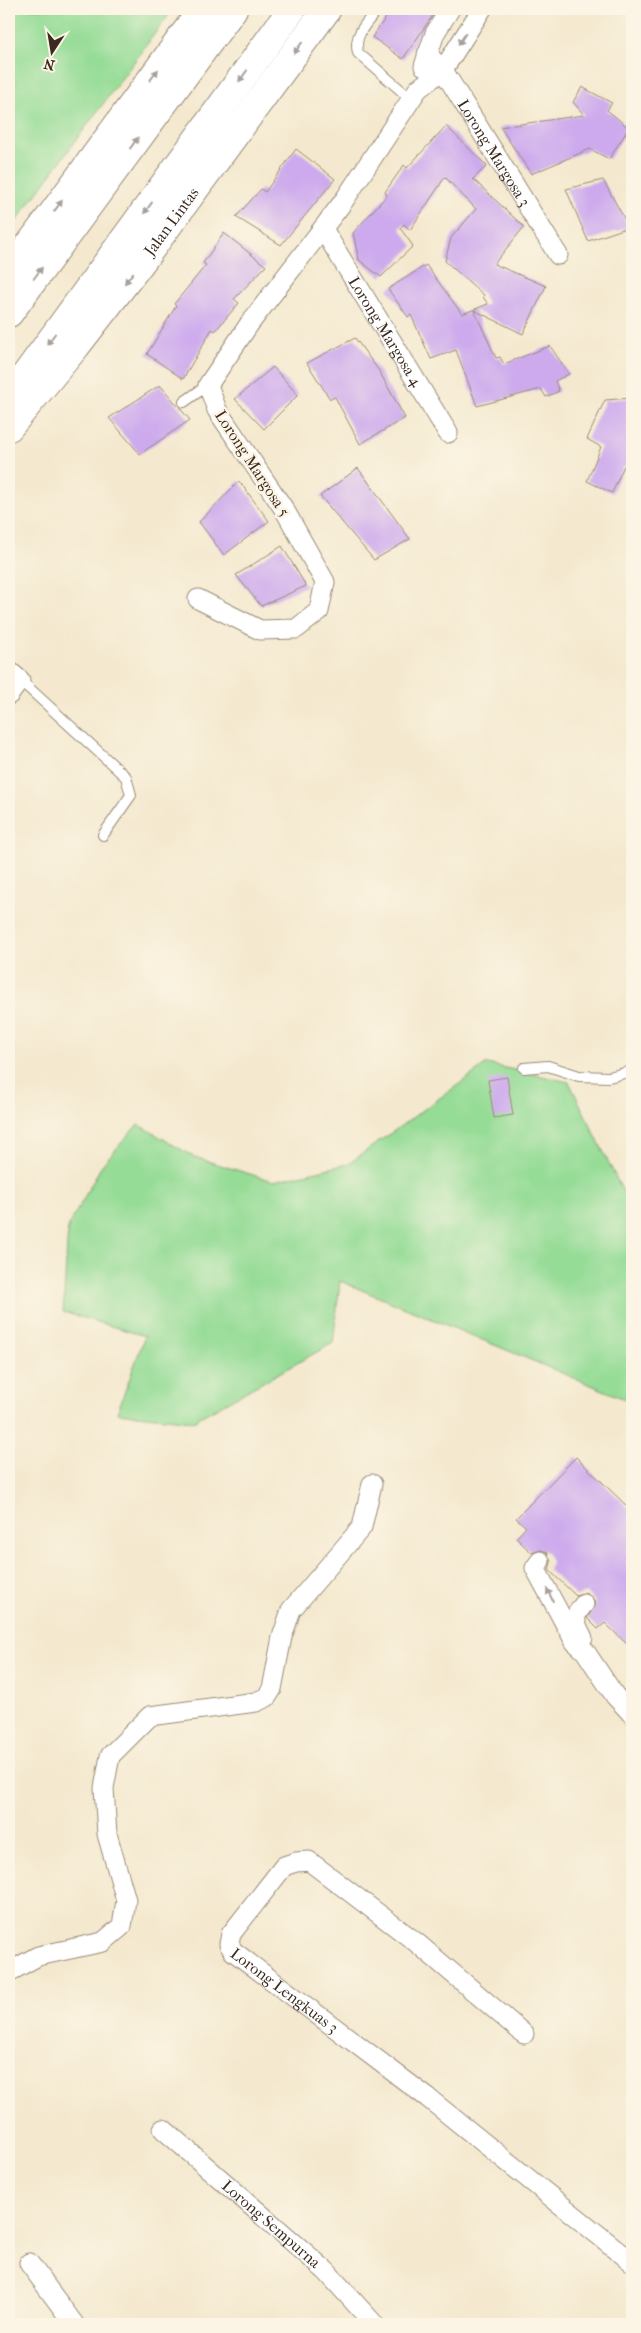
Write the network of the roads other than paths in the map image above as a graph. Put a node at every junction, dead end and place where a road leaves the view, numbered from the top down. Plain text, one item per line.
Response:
1 (203, 9) edge
2 (233, 9) edge
3 (292, 9) edge
4 (327, 9) edge
5 (378, 9) edge
6 (450, 9) edge
7 (482, 9) edge
8 (427, 54) junction
9 (443, 70) junction
10 (414, 94) junction
11 (323, 229) junction
12 (558, 256) dead end
13 (9, 274) edge
14 (9, 312) edge
15 (208, 385) junction
16 (9, 398) edge
17 (184, 402) dead end
18 (9, 427) edge
19 (448, 433) dead end
20 (198, 599) dead end
21 (14, 676) edge
22 (9, 695) edge
23 (103, 835) dead end
24 (524, 1068) dead end
25 (632, 1071) edge
26 (372, 1484) dead end
27 (540, 1561) dead end
28 (584, 1604) dead end
29 (585, 1651) junction
30 (632, 1714) edge
31 (9, 1972) edge
32 (524, 2034) dead end
33 (163, 2129) dead end
34 (632, 2262) edge
35 (29, 2263) dead end
36 (74, 2324) edge
37 (374, 2324) edge

13 -> 1 main road
14 -> 2 main road
3 -> 16 main road, Jalan Lintas
4 -> 18 main road, Jalan Lintas
5 - 10 lane
6 - 8 street
7 -> 9 street
8 - 9 street, Lorong Margosa 3
8 - 10 street
9 - 10 street
9 - 12 street, Lorong Margosa 3
10 - 11 street
11 - 15 street
11 - 19 street, Lorong Margosa 4
15 - 17 lane
15 - 20 street, Lorong Margosa 5
21 - 22 street
21 - 23 lane
24 - 25 lane
26 - 31 street
29 -> 27 street
28 - 29 street
29 - 30 street
32 - 34 street, Lorong Lengkuas 3
33 - 37 street, Lorong Sempurna
35 - 36 street

